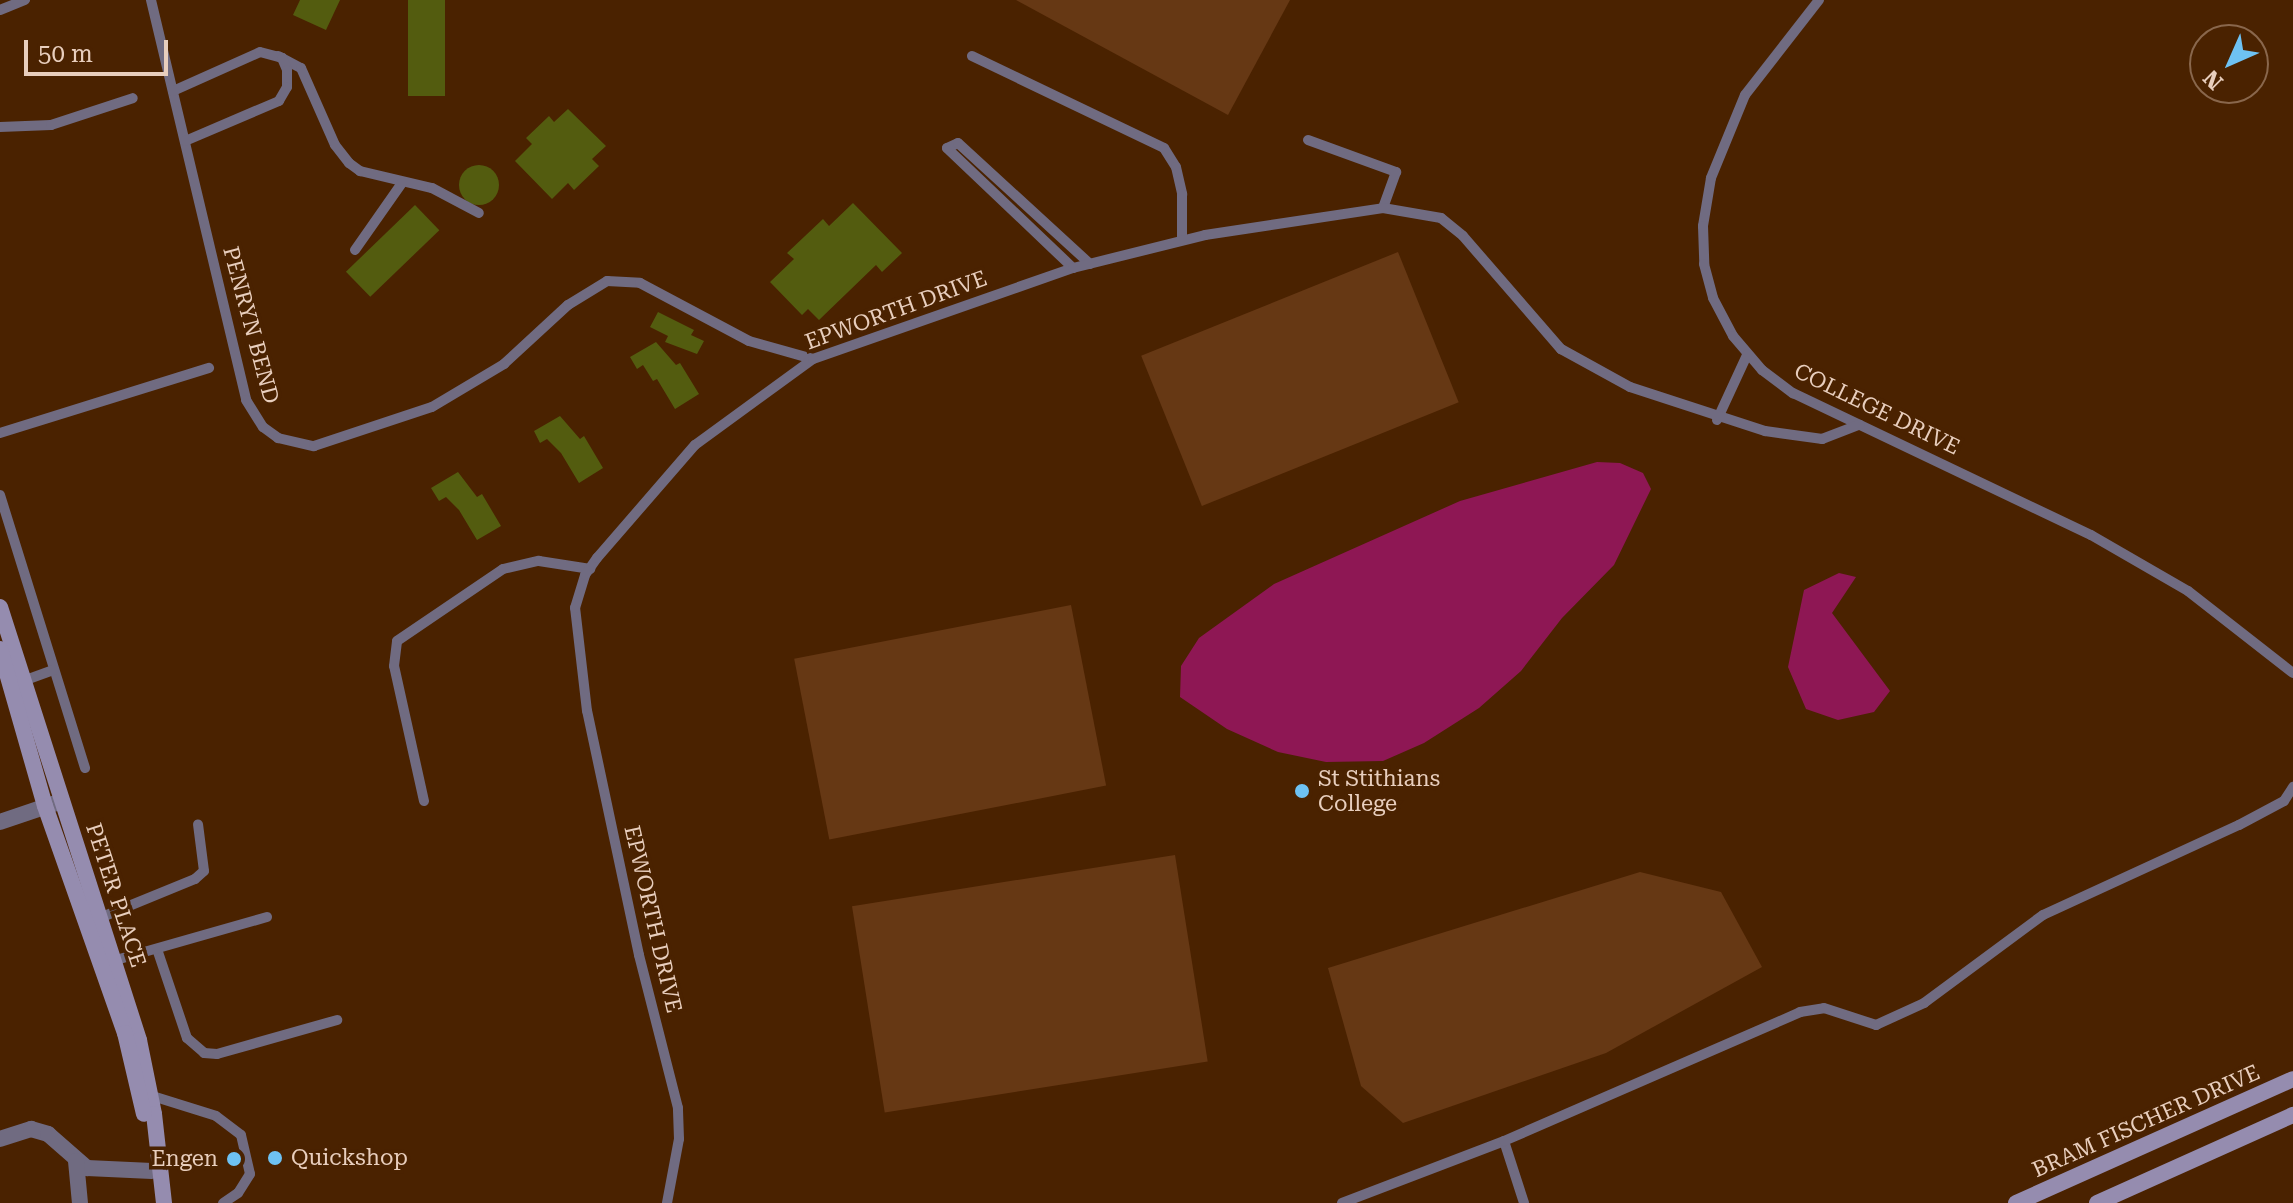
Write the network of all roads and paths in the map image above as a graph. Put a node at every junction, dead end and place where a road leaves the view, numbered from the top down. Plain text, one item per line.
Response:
1 (25, 0) edge
2 (151, 0) edge
3 (1819, 0) edge
4 (0, 10) edge
5 (278, 56) junction
6 (972, 56) dead end
7 (173, 91) junction
8 (133, 98) dead end
9 (0, 127) edge
10 (1308, 140) dead end
11 (185, 141) junction
12 (402, 183) junction
13 (1383, 208) junction
14 (479, 213) dead end
15 (1182, 240) junction
16 (355, 250) dead end
17 (1090, 264) junction
18 (1073, 268) junction
19 (1747, 355) junction
20 (813, 359) junction
21 (209, 368) dead end
22 (1717, 420) junction
23 (1859, 425) junction
24 (0, 433) edge
25 (0, 495) edge
26 (590, 569) junction
27 (0, 607) edge
28 (0, 649) edge
29 (54, 670) junction
30 (2293, 673) edge
31 (23, 681) junction
32 (85, 768) dead end
33 (2293, 787) edge
34 (62, 801) junction
35 (424, 801) dead end
36 (45, 806) junction
37 (0, 822) edge
38 (198, 824) dead end
39 (102, 917) junction
40 (267, 917) dead end
41 (157, 949) junction
42 (116, 960) junction
43 (337, 1020) dead end
44 (2293, 1079) edge
45 (144, 1094) junction
46 (2293, 1115) edge
47 (0, 1139) edge
48 (1504, 1141) junction
49 (76, 1161) junction
50 (152, 1171) junction
51 (80, 1203) edge
52 (154, 1203) edge
53 (164, 1203) edge
54 (223, 1203) edge
55 (667, 1203) edge
56 (1342, 1203) edge
57 (1524, 1203) edge
58 (2016, 1203) edge
59 (2097, 1203) edge

1 - 4 lane
2 - 7 lane, PENRYN BEND
3 - 19 lane, COLLEGE DRIVE
5 - 7 lane
5 - 11 lane
5 - 12 lane
6 - 15 lane
7 - 11 lane, PENRYN BEND
8 - 9 lane
10 - 13 lane
11 - 20 lane, PENRYN BEND
12 - 14 lane
12 - 16 lane
13 - 15 lane, EPWORTH DRIVE
13 - 22 lane, EPWORTH DRIVE
15 - 17 lane, EPWORTH DRIVE
17 - 18 lane, EPWORTH DRIVE
17 - 18 lane
18 - 20 lane, EPWORTH DRIVE
19 - 22 lane
19 - 23 lane, COLLEGE DRIVE
20 - 26 lane, EPWORTH DRIVE
21 - 24 lane
22 - 23 lane, EPWORTH DRIVE
23 - 30 lane, COLLEGE DRIVE
25 - 29 lane
26 - 35 lane
26 - 55 lane, EPWORTH DRIVE
27 - 31 main road, PETER PLACE
28 - 36 main road, PETER PLACE
29 - 31 lane
29 - 32 lane
31 - 34 main road, PETER PLACE
33 - 48 lane
34 - 36 street
34 - 39 main road, PETER PLACE
36 - 37 street
36 - 45 main road, PETER PLACE
38 - 39 lane
39 - 42 main road, PETER PLACE
40 - 41 lane
41 - 42 lane
41 - 43 lane
42 - 45 main road, PETER PLACE
44 - 58 main road, BRAM FISCHER DRIVE
45 - 50 main road, PETER PLACE
45 - 53 main road, PETER PLACE
45 - 54 lane
46 - 59 main road
47 - 49 street
48 - 56 lane
48 - 57 lane
49 - 50 street
49 - 51 street
50 - 52 main road, PETER PLACE

